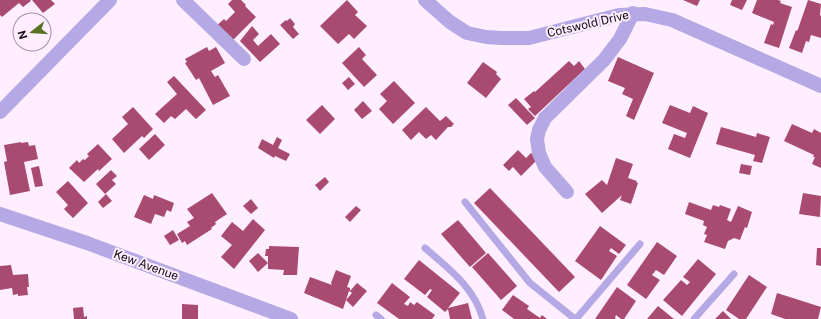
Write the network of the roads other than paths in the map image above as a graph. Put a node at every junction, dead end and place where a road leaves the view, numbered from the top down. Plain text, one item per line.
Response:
1 (110, 0) edge
2 (183, 0) edge
3 (425, 0) edge
4 (633, 13) junction
5 (244, 59) dead end
6 (821, 86) edge
7 (0, 112) edge
8 (567, 192) dead end
9 (465, 202) dead end
10 (0, 214) edge
11 (640, 244) dead end
12 (425, 248) dead end
13 (734, 274) dead end
14 (267, 315) edge
15 (291, 319) edge
16 (483, 319) edge
17 (575, 319) edge
18 (694, 319) edge

1 - 7 street
2 - 5 street
3 - 4 street, Cotswold Drive
4 - 6 street, Cotswold Drive
4 - 8 street
9 - 17 lane
10 - 14 street, Kew Avenue
11 - 17 lane
12 - 16 lane
13 - 18 lane
14 - 15 street, Kew Avenue

